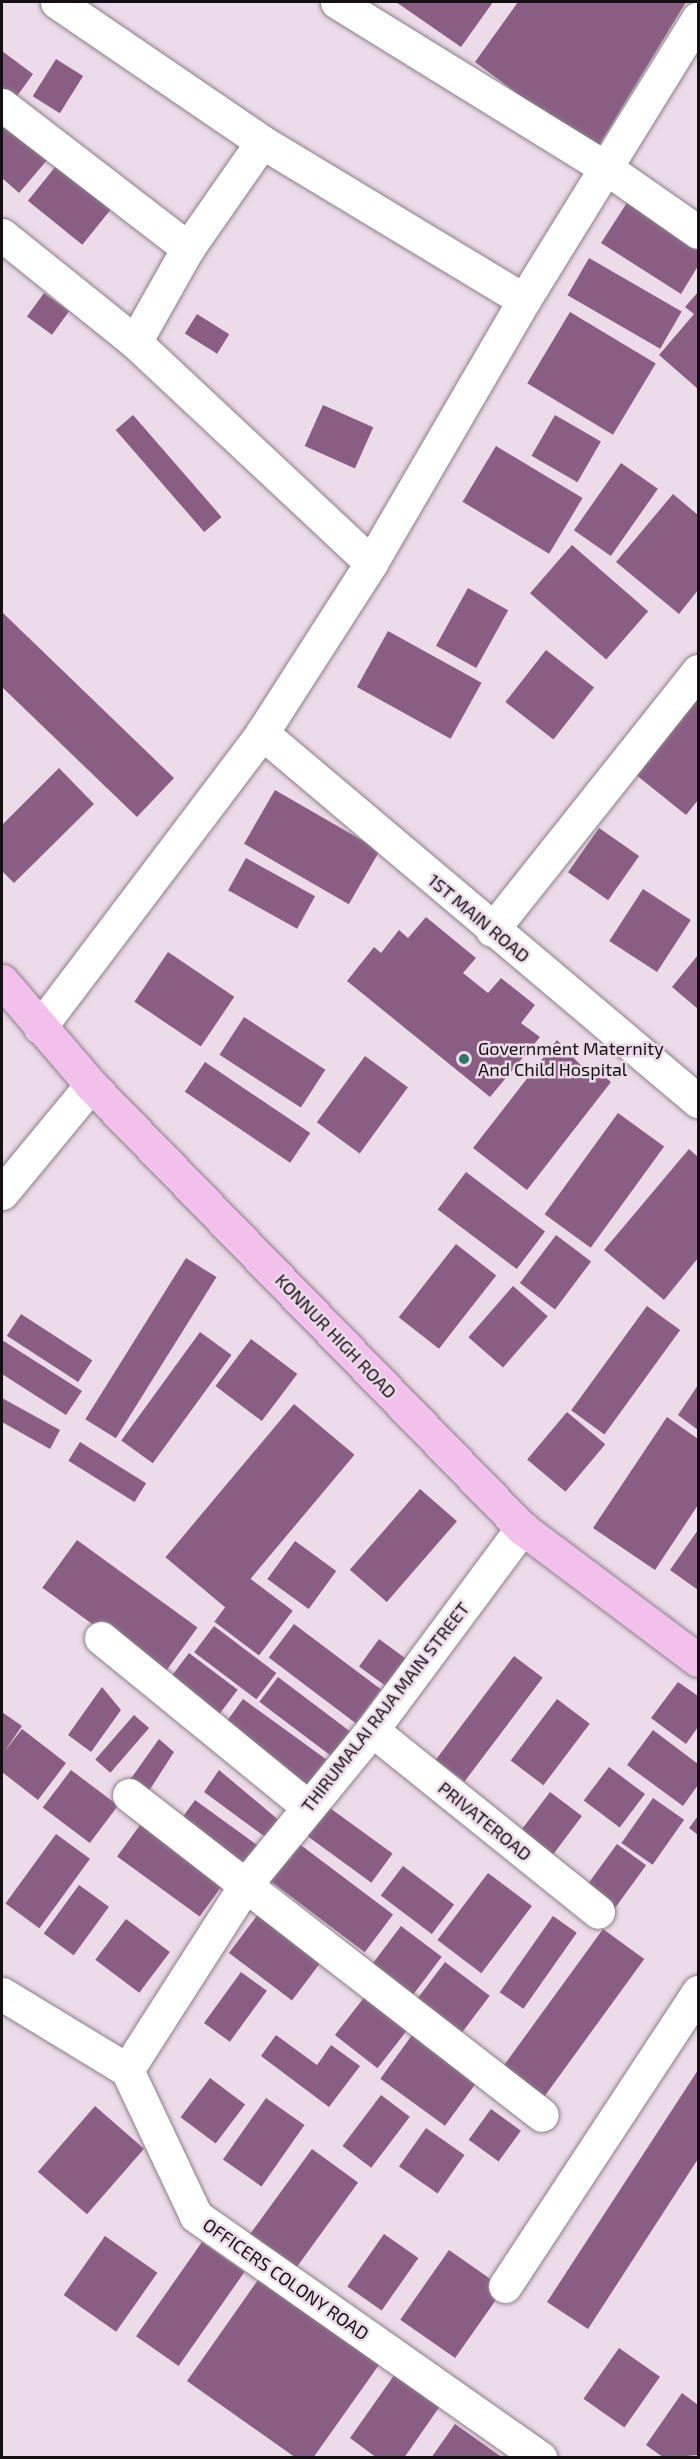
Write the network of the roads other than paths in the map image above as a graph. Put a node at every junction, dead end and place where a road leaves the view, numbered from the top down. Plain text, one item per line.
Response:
1 (57, 2) edge
2 (337, 2) edge
3 (699, 18) edge
4 (2, 105) edge
5 (262, 142) junction
6 (609, 170) junction
7 (699, 232) edge
8 (2, 234) edge
9 (188, 248) junction
10 (524, 300) junction
11 (135, 342) junction
12 (371, 563) junction
13 (699, 671) edge
14 (262, 733) junction
15 (492, 930) junction
16 (2, 981) edge
17 (40, 1028) junction
18 (91, 1085) junction
19 (699, 1101) edge
20 (2, 1193) edge
21 (522, 1528) junction
22 (101, 1638) dead end
23 (699, 1660) edge
24 (372, 1730) junction
25 (129, 1796) dead end
26 (308, 1807) junction
27 (246, 1884) junction
28 (598, 1912) dead end
29 (699, 1992) edge
30 (2, 1994) edge
31 (127, 2070) junction
32 (542, 2115) dead end
33 (505, 2286) dead end
34 (540, 2457) edge

1 - 5 street
2 - 6 street
3 - 6 street
4 - 9 street
5 - 9 street
5 - 10 street
6 - 7 street
6 - 10 street
8 - 11 street
9 - 11 street
10 - 12 street
11 - 12 street
12 - 14 street
13 - 15 street
14 - 15 street, 1ST MAIN ROAD
14 - 17 street
15 - 19 street, 1ST MAIN ROAD
16 - 17 main road, KONNUR HIGH ROAD
17 - 18 main road, KONNUR HIGH ROAD
18 - 20 street
18 - 21 main road, KONNUR HIGH ROAD
21 - 23 main road, KONNUR HIGH ROAD
21 - 24 street, THIRUMALAI RAJA MAIN STREET
22 - 26 street
24 - 26 street, THIRUMALAI RAJA MAIN STREET
24 - 28 street, PRIVATEROAD
25 - 27 street
26 - 27 street, THIRUMALAI RAJA MAIN STREET
27 - 31 street, THIRUMALAI RAJA MAIN STREET
27 - 32 street
29 - 33 street
30 - 31 street
31 - 34 street, OFFICERS COLONY ROAD

